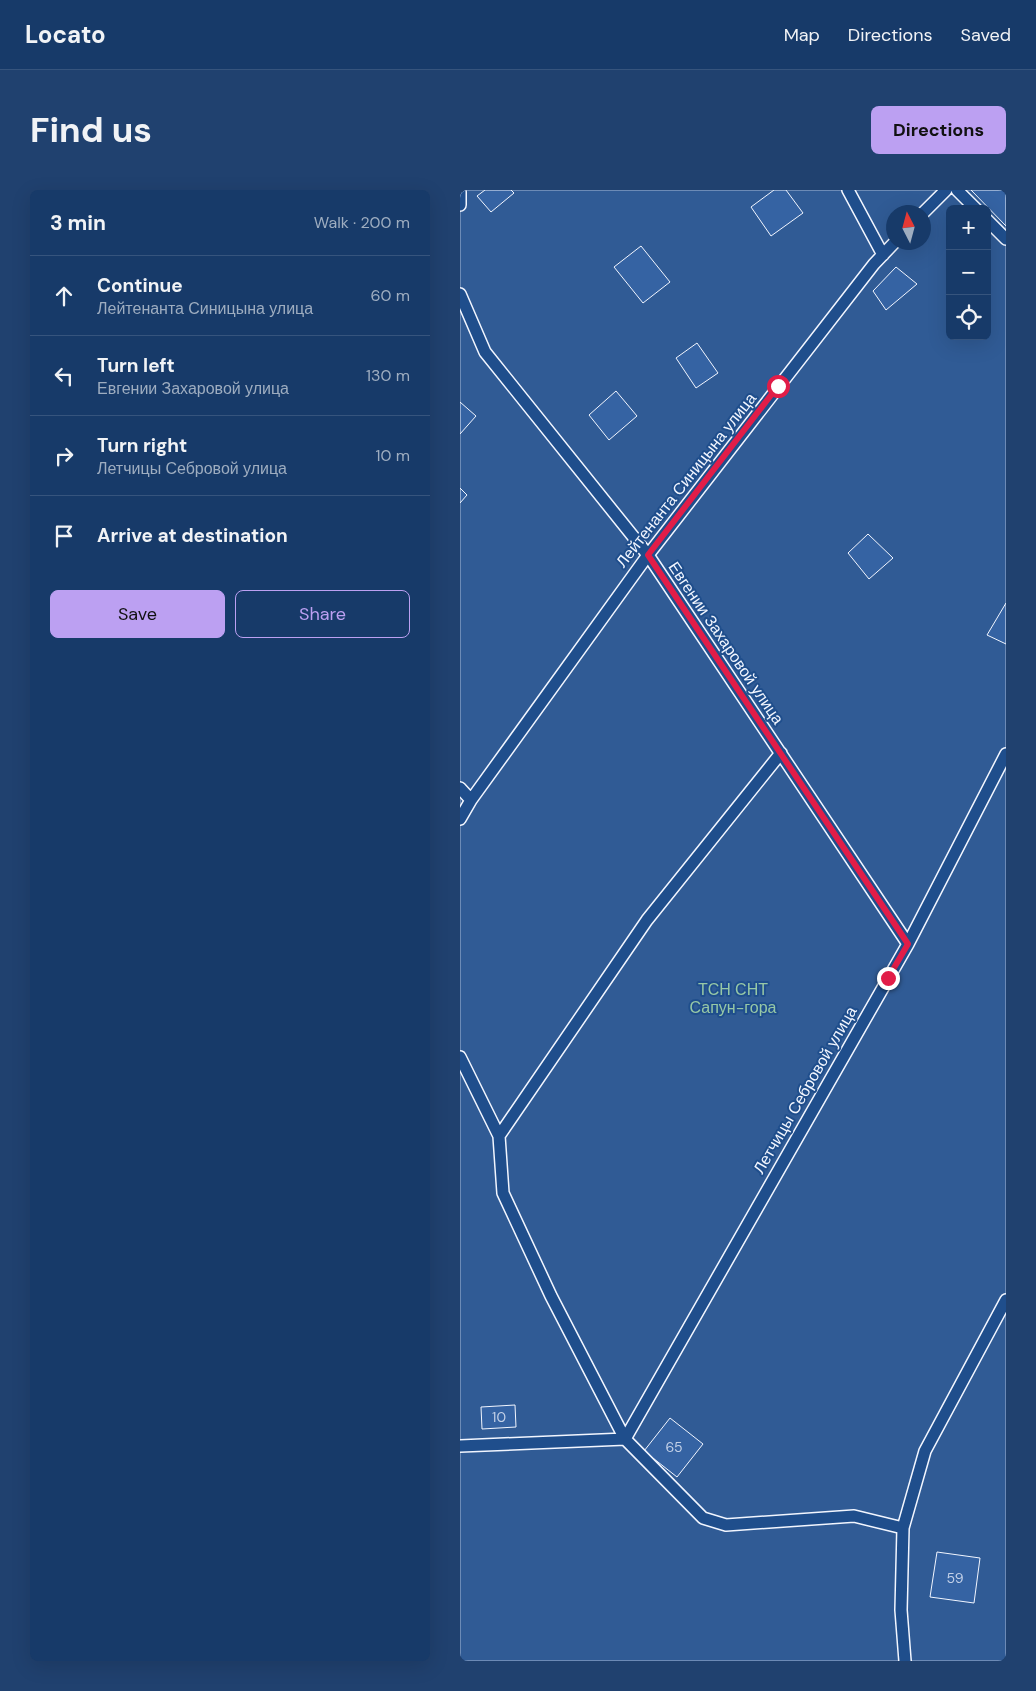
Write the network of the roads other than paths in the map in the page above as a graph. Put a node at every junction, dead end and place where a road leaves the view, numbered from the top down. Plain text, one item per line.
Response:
1 (848, 190) edge
2 (946, 190) edge
3 (957, 190) edge
4 (460, 192) edge
5 (460, 205) edge
6 (972, 205) edge
7 (931, 206) edge
8 (991, 224) edge
9 (1006, 239) edge
10 (888, 250) edge
11 (883, 255) junction
12 (460, 294) edge
13 (648, 555) junction
14 (781, 753) junction
15 (1006, 754) edge
16 (460, 788) edge
17 (471, 800) junction
18 (460, 819) edge
19 (908, 944) junction
20 (460, 1057) edge
21 (499, 1136) junction
22 (1006, 1300) edge
23 (625, 1439) junction
24 (460, 1446) edge
25 (904, 1528) junction
26 (905, 1661) edge

1 - 11 lane
2 - 7 lane
3 - 6 lane
4 - 5 lane
8 - 9 lane
10 - 11 lane, Лейтенанта Синицына улица
11 - 13 lane, Лейтенанта Синицына улица
12 - 13 lane, Евгении Захаровой улица
13 - 14 lane, Евгении Захаровой улица
13 - 17 lane, Лейтенанта Синицына улица
14 - 19 lane, Евгении Захаровой улица
14 - 21 lane
15 - 19 lane, Летчицы Себровой улица
16 - 17 lane
17 - 18 lane, Лейтенанта Синицына улица
19 - 23 lane, Летчицы Себровой улица
20 - 21 lane
21 - 23 lane
22 - 25 lane
23 - 24 lane
23 - 25 lane
25 - 26 lane

